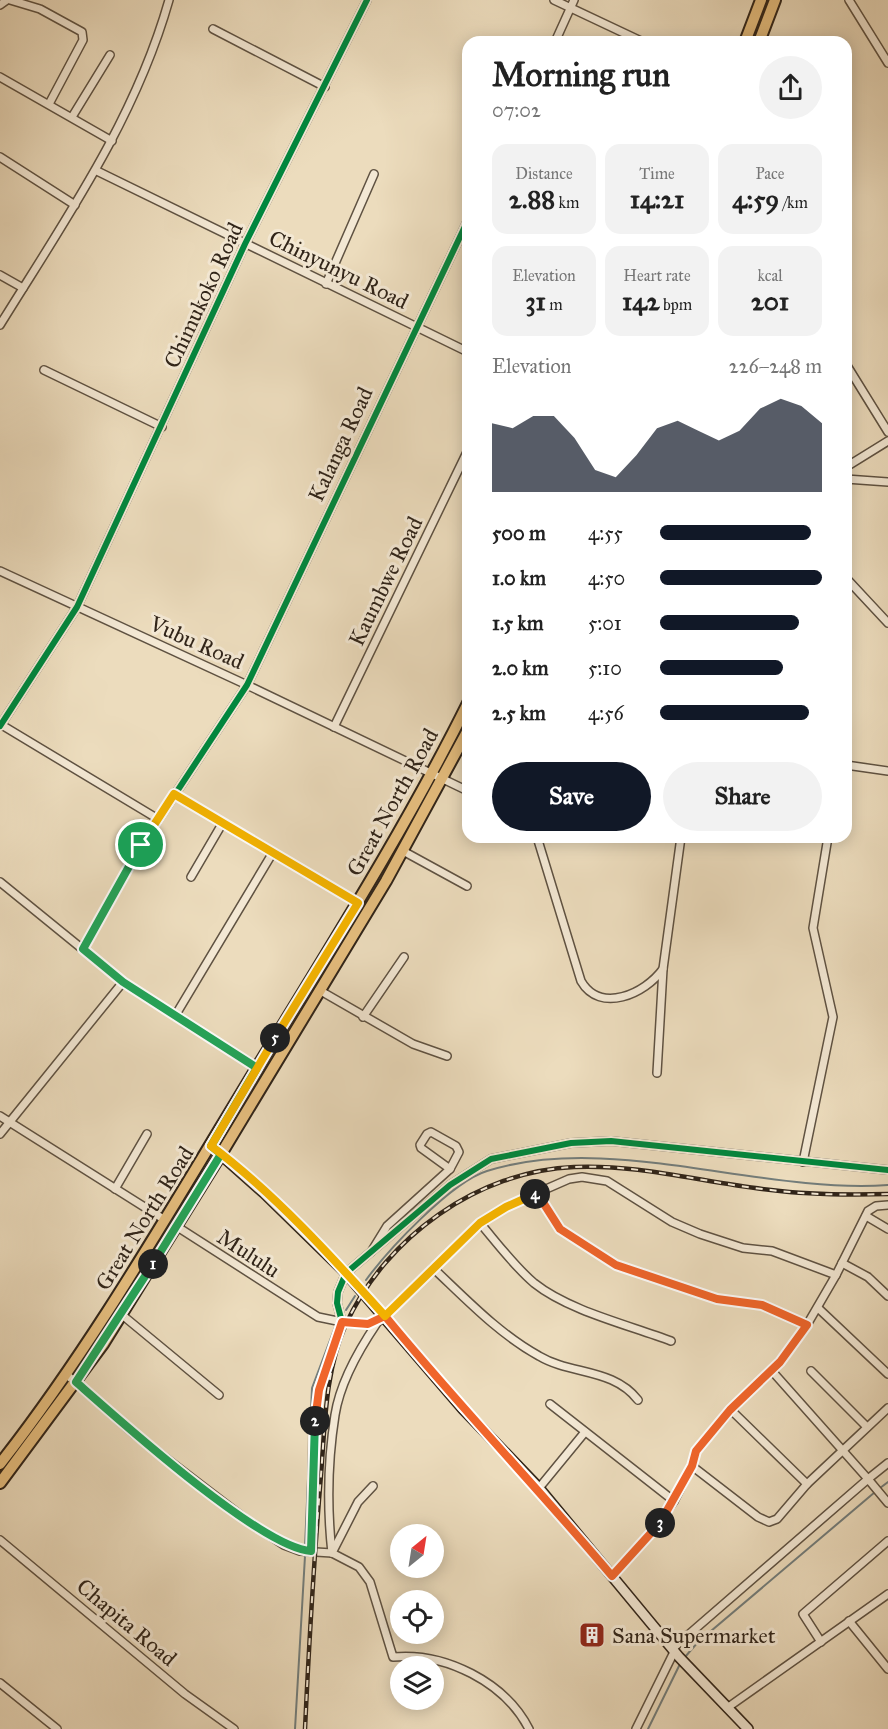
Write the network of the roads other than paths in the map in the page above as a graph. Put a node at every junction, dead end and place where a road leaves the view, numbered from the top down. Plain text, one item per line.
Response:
1 (9, 0) edge
2 (169, 0) edge
3 (367, 0) edge
4 (554, 0) edge
5 (574, 0) edge
6 (761, 0) edge
7 (775, 0) edge
8 (849, 0) edge
9 (0, 5) edge
10 (570, 8) junction
11 (213, 29) dead end
12 (558, 36) edge
13 (630, 36) edge
14 (747, 36) edge
15 (761, 36) edge
16 (886, 54) edge
17 (110, 55) dead end
18 (888, 63) edge
19 (0, 76) edge
20 (325, 87) junction
21 (50, 104) junction
22 (72, 117) junction
23 (112, 141) junction
24 (0, 158) edge
25 (97, 171) junction
26 (374, 174) dead end
27 (75, 205) junction
28 (462, 232) edge
29 (244, 244) junction
30 (0, 275) edge
31 (326, 284) junction
32 (23, 288) junction
33 (0, 325) edge
34 (416, 327) junction
35 (462, 349) edge
36 (44, 370) dead end
37 (852, 374) edge
38 (162, 427) junction
39 (888, 432) edge
40 (888, 441) edge
41 (462, 462) edge
42 (852, 463) edge
43 (852, 479) edge
44 (888, 482) edge
45 (0, 571) edge
46 (852, 584) edge
47 (77, 608) junction
48 (888, 623) edge
49 (247, 685) junction
50 (462, 718) edge
51 (0, 725) edge
52 (334, 727) junction
53 (462, 739) edge
54 (852, 766) edge
55 (888, 771) edge
56 (438, 777) junction
57 (462, 788) edge
58 (174, 794) junction
59 (158, 819) junction
60 (222, 824) junction
61 (539, 843) edge
62 (680, 843) edge
63 (827, 843) edge
64 (403, 851) junction
65 (272, 854) junction
66 (191, 877) dead end
67 (0, 882) edge
68 (467, 886) dead end
69 (358, 903) junction
70 (83, 949) junction
71 (404, 957) dead end
72 (663, 969) junction
73 (123, 982) junction
74 (319, 990) junction
75 (175, 1016) junction
76 (363, 1017) junction
77 (447, 1056) dead end
78 (257, 1068) junction
79 (657, 1073) dead end
80 (0, 1116) edge
81 (9, 1123) junction
82 (0, 1134) edge
83 (147, 1134) dead end
84 (211, 1146) junction
85 (221, 1154) junction
86 (803, 1162) junction
87 (450, 1169) junction
88 (888, 1170) edge
89 (115, 1189) junction
90 (537, 1193) junction
91 (888, 1205) edge
92 (866, 1216) junction
93 (165, 1220) junction
94 (480, 1223) junction
95 (176, 1226) junction
96 (888, 1230) edge
97 (370, 1254) junction
98 (842, 1263) junction
99 (433, 1268) junction
100 (346, 1273) junction
101 (836, 1275) junction
102 (888, 1296) edge
103 (818, 1308) junction
104 (121, 1314) junction
105 (382, 1318) junction
106 (342, 1322) junction
107 (807, 1325) junction
108 (671, 1341) dead end
109 (772, 1371) junction
110 (811, 1371) dead end
111 (888, 1374) edge
112 (72, 1379) junction
113 (219, 1395) dead end
114 (638, 1400) dead end
115 (550, 1404) dead end
116 (888, 1408) edge
117 (730, 1410) junction
118 (867, 1426) junction
119 (585, 1432) junction
120 (844, 1449) junction
121 (888, 1463) edge
122 (0, 1464) edge
123 (692, 1466) junction
124 (870, 1481) junction
125 (0, 1483) edge
126 (807, 1484) junction
127 (373, 1486) dead end
128 (539, 1488) junction
129 (674, 1501) junction
130 (888, 1503) edge
131 (0, 1540) edge
132 (888, 1541) edge
133 (311, 1551) junction
134 (332, 1553) junction
135 (612, 1576) junction
136 (888, 1594) edge
137 (849, 1621) junction
138 (821, 1642) junction
139 (677, 1656) junction
140 (888, 1669) edge
141 (0, 1683) edge
142 (727, 1708) junction
143 (57, 1729) edge
144 (234, 1729) edge
145 (529, 1729) edge
146 (636, 1729) edge
147 (748, 1729) edge

1 - 9 street
1 - 21 street
2 - 23 street
3 - 20 street, Chimukoko Road
4 - 10 street
5 - 10 street
6 - 14 main road
7 - 15 main road
8 - 16 street
10 - 12 street
10 - 13 street
11 - 20 street
16 - 18 street
17 - 22 street
19 - 21 street
20 - 29 street, Chimukoko Road
21 - 22 street
22 - 23 street
23 - 25 street
24 - 27 street
25 - 27 street
25 - 29 street, Chinyunyu Road
26 - 31 street
27 - 32 street
28 - 34 street, Kalanga Road
29 - 31 street, Chinyunyu Road
29 - 38 street, Chimukoko Road
30 - 32 street
31 - 34 street, Chinyunyu Road
32 - 33 street
34 - 35 street, Chinyunyu Road
34 - 49 street, Kalanga Road
36 - 38 street
37 - 39 street
38 - 47 street, Chimukoko Road
40 - 42 street
41 - 52 street, Kaumbwe Road
43 - 44 street
45 - 47 street, Vubu Road
46 - 48 street
47 - 49 street, Vubu Road
47 - 51 street, Chimukoko Road
49 - 52 street, Vubu Road
49 - 58 street, Kalanga Road
50 - 56 main road, Great North Road
51 - 59 street
52 - 56 street, Vubu Road
53 - 56 main road, Great North Road
54 - 55 street
56 - 57 street, Vubu Road
56 - 64 main road, Great North Road
56 - 69 main road, Great North Road
58 - 59 street, Kalanga Road
58 - 60 street
59 - 70 street, Kalanga Road
60 - 65 street
60 - 66 street
61 - 72 street
62 - 72 street
63 - 86 street
64 - 68 street
64 - 74 main road, Great North Road
65 - 69 street
65 - 75 street
67 - 70 street
69 - 78 main road, Great North Road
70 - 73 street
71 - 76 street
72 - 79 street
73 - 75 street
73 - 81 street
74 - 76 street
74 - 85 main road, Great North Road
75 - 78 street
76 - 77 street
78 - 84 main road, Great North Road
80 - 81 street
81 - 82 street
81 - 89 street
83 - 89 street
84 - 85 main road
84 - 93 main road, Great North Road
85 - 95 main road, Great North Road
85 - 100 main road
86 - 88 street
86 - 97 street
87 - 87 street
87 - 97 street
89 - 93 street
90 - 94 street
90 - 101 street
90 - 107 street
91 - 92 street
92 - 96 street
92 - 98 street
93 - 112 main road, Great North Road
94 - 99 street
94 - 108 street
95 - 104 main road, Great North Road
95 - 106 street, Mululu
97 - 100 street
98 - 101 street
98 - 102 street
99 - 105 street
99 - 114 street
100 - 105 main road
100 - 106 street
101 - 103 street
103 - 107 street
103 - 111 street
104 - 112 main road, Great North Road
104 - 113 street
105 - 106 street, Mululu
105 - 128 main road
105 - 134 street
106 - 133 street
107 - 109 street
109 - 117 street
109 - 120 street
110 - 118 street
112 - 122 main road, Great North Road
112 - 125 main road, Great North Road
112 - 133 street
115 - 119 street
116 - 118 street
117 - 123 street
117 - 126 street
118 - 120 street
119 - 128 street
119 - 129 street
120 - 124 street
120 - 126 street
121 - 124 street
123 - 126 street
123 - 129 street
124 - 130 street
124 - 139 street
127 - 134 street
128 - 135 main road
129 - 135 street
131 - 144 street, Chapita Road
132 - 138 street
133 - 134 street
134 - 145 street
135 - 139 main road
136 - 137 street
137 - 138 street
137 - 140 street
138 - 142 street
139 - 142 main road
139 - 146 street
141 - 143 street
142 - 147 main road

